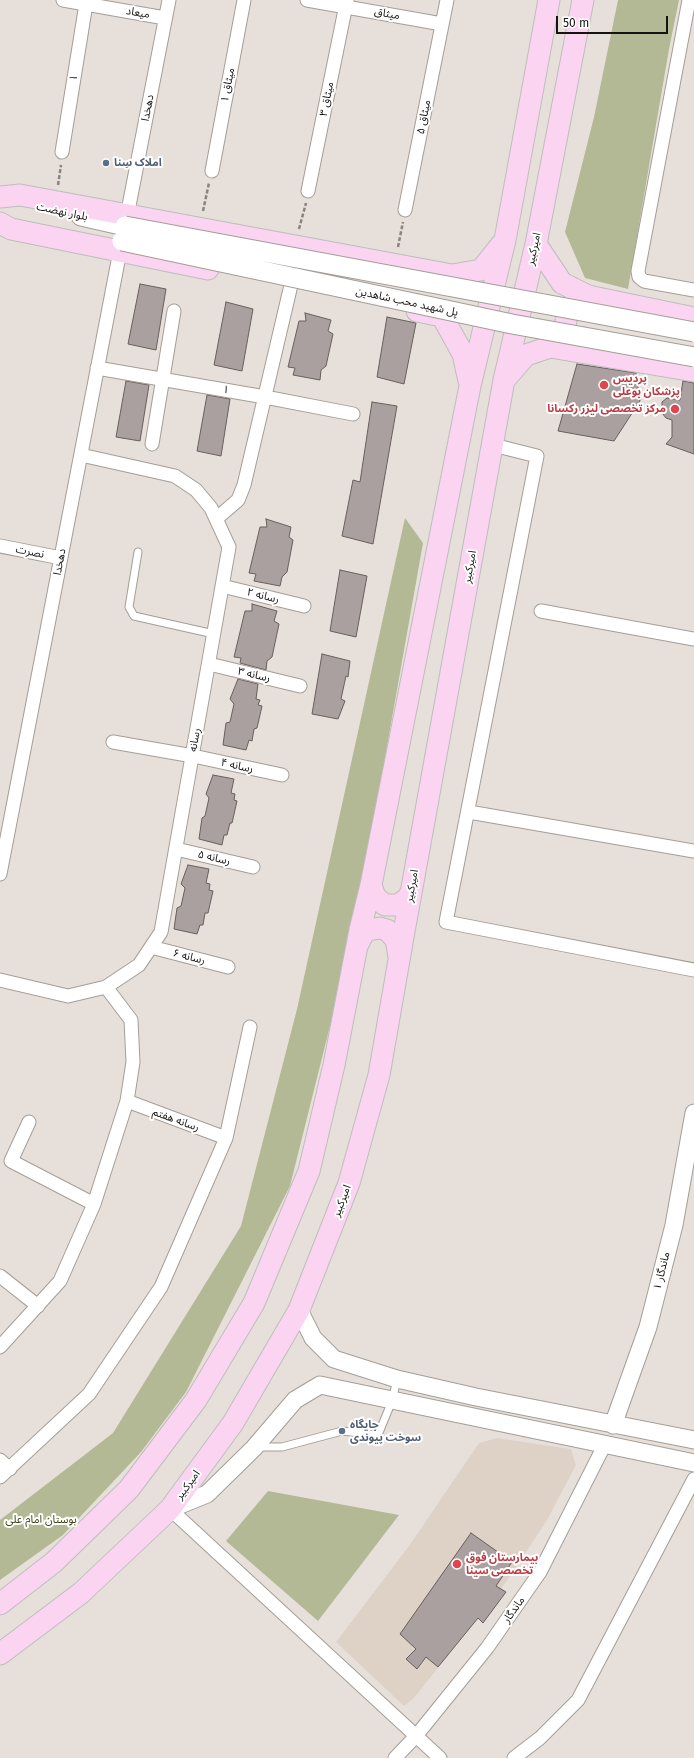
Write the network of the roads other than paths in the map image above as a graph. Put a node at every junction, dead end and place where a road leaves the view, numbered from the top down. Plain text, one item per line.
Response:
1 (63, 0) edge
2 (169, 0) edge
3 (244, 0) edge
4 (307, 0) edge
5 (447, 0) edge
6 (550, 0) edge
7 (583, 0) edge
8 (689, 0) edge
9 (346, 3) edge
10 (86, 4) junction
11 (165, 18) junction
12 (442, 24) junction
13 (62, 152) road end
14 (212, 171) road end
15 (308, 191) road end
16 (0, 198) edge
17 (405, 210) road end
18 (0, 218) edge
19 (0, 223) edge
20 (123, 233) junction
21 (505, 240) junction
22 (536, 244) junction
23 (452, 275) junction
24 (291, 285) junction
25 (694, 290) edge
26 (588, 296) junction
27 (174, 311) dead end
28 (442, 316) junction
29 (694, 318) edge
30 (694, 332) edge
31 (576, 351) junction
32 (694, 357) edge
33 (97, 368) junction
34 (694, 371) edge
35 (162, 379) junction
36 (504, 380) junction
37 (470, 386) junction
38 (265, 397) junction
39 (353, 414) dead end
40 (152, 444) dead end
41 (493, 445) junction
42 (81, 455) junction
43 (216, 519) junction
44 (0, 546) edge
45 (138, 552) dead end
46 (61, 558) junction
47 (222, 586) junction
48 (304, 606) dead end
49 (541, 611) dead end
50 (214, 634) junction
51 (694, 639) edge
52 (209, 664) junction
53 (300, 686) dead end
54 (113, 742) dead end
55 (192, 756) junction
56 (282, 775) dead end
57 (468, 812) junction
58 (176, 849) junction
59 (694, 851) edge
60 (253, 867) dead end
61 (0, 874) edge
62 (371, 886) junction
63 (411, 892) junction
64 (357, 946) junction
65 (151, 947) junction
66 (399, 958) junction
67 (228, 966) dead end
68 (694, 970) edge
69 (0, 980) edge
70 (106, 987) junction
71 (250, 1027) dead end
72 (127, 1101) junction
73 (694, 1113) edge
74 (29, 1122) dead end
75 (226, 1138) junction
76 (94, 1204) junction
77 (0, 1276) edge
78 (38, 1306) junction
79 (299, 1310) junction
80 (0, 1347) edge
81 (397, 1378) junction
82 (476, 1397) junction
83 (392, 1401) junction
84 (472, 1417) junction
85 (613, 1425) junction
86 (694, 1440) edge
87 (605, 1444) junction
88 (254, 1448) junction
89 (0, 1460) edge
90 (694, 1463) edge
91 (5, 1473) edge
92 (694, 1479) edge
93 (170, 1509) junction
94 (0, 1604) edge
95 (0, 1654) edge
96 (416, 1736) junction
97 (395, 1758) edge
98 (440, 1758) edge
99 (514, 1758) edge

1 - 10 street, میعاد
2 - 11 street, دهخدا
3 - 14 street, میثاق ۱
4 - 9 street, میثاق
5 - 12 street, میثاق ۵
6 - 21 main road
7 - 22 main road, امیرکبیر
8 - 25 street
9 - 12 street, میثاق
9 - 15 street, میثاق ۳
10 - 11 street, میعاد
10 - 13 street, ۱
11 - 20 street, دهخدا
12 - 17 street, میثاق ۵
16 - 20 main road, بلوار نهضت
16 - 20 main road
18 - 20 main road, بلوار نهضت
19 - 20 main road
20 - 23 main road
20 - 24 main road
20 - 30 main road, پل شهید محب شاهدین, bridge
20 - 32 main road, پل شهید محب شاهدین, bridge
20 - 33 street, دهخدا
21 - 23 main road
21 - 37 main road
22 - 26 main road
22 - 36 main road, امیرکبیر
23 - 28 main road
24 - 28 main road
24 - 38 street
26 - 29 main road
26 - 31 main road
27 - 35 street
28 - 37 main road
31 - 34 main road
31 - 36 main road
33 - 35 street, ۱
33 - 42 street, دهخدا
35 - 38 street, ۱
35 - 40 street
36 - 41 main road, امیرکبیر
37 - 62 main road
38 - 39 street, ۱
38 - 43 street
41 - 57 street
41 - 63 main road, امیرکبیر
42 - 43 street, رسانه
42 - 46 street, دهخدا
43 - 47 street, رسانه
44 - 46 street, نصرت
45 - 50 lane
46 - 61 street, دهخدا
47 - 48 street, رسانه ۲
47 - 50 street, رسانه
49 - 51 street
50 - 52 street, رسانه
52 - 53 street, رسانه ۳
52 - 55 street, رسانه
54 - 55 street, رسانه ۴
55 - 56 street, رسانه ۴
55 - 58 street, رسانه
57 - 59 street
57 - 68 street
58 - 60 street, رسانه ۵
58 - 65 street, رسانه
62 - 63 main road
62 - 64 main road
63 - 66 main road, امیرکبیر
64 - 66 main road
64 - 94 main road
65 - 67 street, رسانه ۶
65 - 70 street, رسانه
66 - 79 main road, امیرکبیر
69 - 70 street, رسانه
70 - 72 street
71 - 75 street
72 - 75 street, رسانه هفتم
72 - 76 street
73 - 85 street, ماندگار ۱
74 - 76 street
75 - 91 street
76 - 78 street
77 - 78 street
78 - 80 street
79 - 81 street
79 - 93 main road, امیرکبیر
81 - 82 street
81 - 83 lane
82 - 84 street
82 - 85 street
83 - 84 street
83 - 88 lane
83 - 88 street
84 - 87 street
85 - 86 street
87 - 90 street
87 - 96 street, ماندگار
88 - 93 street
89 - 91 street
92 - 99 street
93 - 95 main road, امیرکبیر
93 - 96 street
96 - 97 street, ماندگار
96 - 98 street

